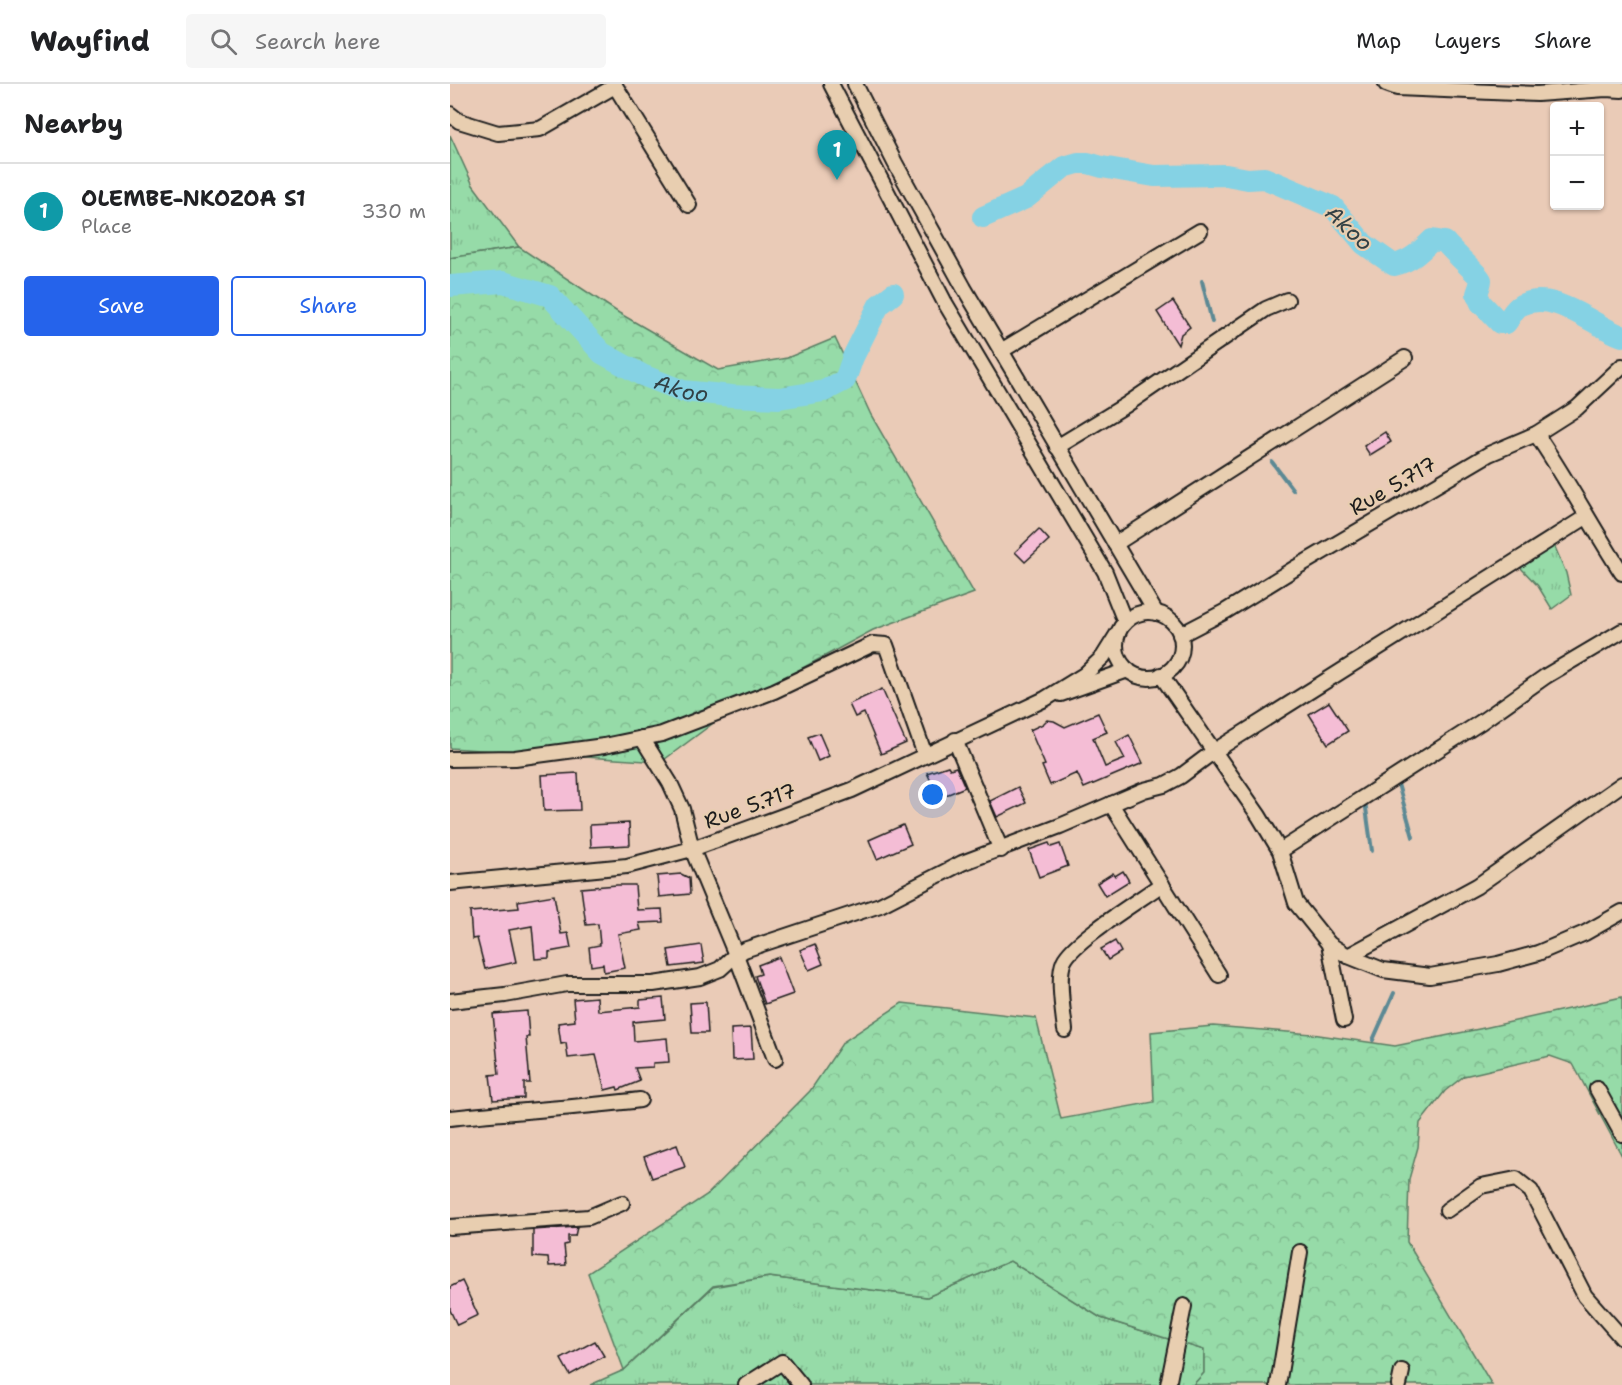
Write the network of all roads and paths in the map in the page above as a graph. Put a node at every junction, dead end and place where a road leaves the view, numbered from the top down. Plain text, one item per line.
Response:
1 (831, 84) edge
2 (855, 84) edge
3 (1386, 84) edge
4 (614, 85) edge
5 (1622, 90) edge
6 (450, 114) edge
7 (689, 205) dead end
8 (1200, 231) dead end
9 (1287, 300) dead end
10 (1001, 351) junction
11 (1405, 358) dead end
12 (1622, 366) edge
13 (1536, 434) junction
14 (1057, 447) junction
15 (1586, 517) junction
16 (1115, 544) junction
17 (1622, 573) edge
18 (1156, 612) junction
19 (1121, 628) junction
20 (1622, 631) edge
21 (1180, 635) junction
22 (1128, 670) junction
23 (1161, 675) junction
24 (1045, 699) junction
25 (642, 738) junction
26 (955, 741) junction
27 (1213, 752) junction
28 (925, 755) junction
29 (450, 759) edge
30 (1622, 784) edge
31 (1111, 804) junction
32 (692, 849) junction
33 (1002, 850) junction
34 (1280, 851) junction
35 (450, 883) edge
36 (1161, 884) junction
37 (1622, 912) edge
38 (1329, 944) junction
39 (736, 955) junction
40 (1348, 956) junction
41 (1219, 975) dead end
42 (450, 1001) edge
43 (1344, 1020) dead end
44 (1065, 1030) dead end
45 (775, 1059) dead end
46 (1597, 1089) dead end
47 (640, 1100) dead end
48 (450, 1118) edge
49 (1622, 1134) edge
50 (622, 1203) dead end
51 (1447, 1210) dead end
52 (450, 1227) edge
53 (1300, 1252) dead end
54 (1184, 1306) dead end
55 (1622, 1338) edge
56 (1402, 1371) dead end
57 (746, 1385) edge
58 (801, 1385) edge
59 (1168, 1385) edge
60 (1278, 1385) edge
61 (1399, 1385) edge

1 - 19 street
2 - 10 street
3 - 5 street
4 - 6 street
4 - 7 street
8 - 10 street
9 - 14 street
10 - 14 street
11 - 16 street
12 - 13 street, Rue 5.717
13 - 15 street
13 - 21 street, Rue 5.717
14 - 16 street
15 - 17 street
15 - 27 street
16 - 18 street
18 - 19 street
18 - 21 street
19 - 22 street
19 - 24 street, Rue 5.717
20 - 34 street
21 - 23 street
22 - 23 street
22 - 24 street, Rue 5.717
23 - 27 street
24 - 26 street, Rue 5.717
25 - 28 street
25 - 29 street
25 - 32 street
26 - 28 street, Rue 5.717
26 - 33 street
27 - 31 street
27 - 34 street
28 - 32 street, Rue 5.717
30 - 40 street
31 - 33 street
31 - 36 street
32 - 35 street, Rue 5.717
32 - 39 street
33 - 39 street
34 - 38 street
36 - 41 street
36 - 44 street
37 - 40 street
38 - 40 street
38 - 43 street
39 - 42 street
39 - 45 street
46 - 49 street
47 - 48 street
50 - 52 street
51 - 55 street
53 - 60 street
54 - 59 street
56 - 61 street
57 - 58 street

